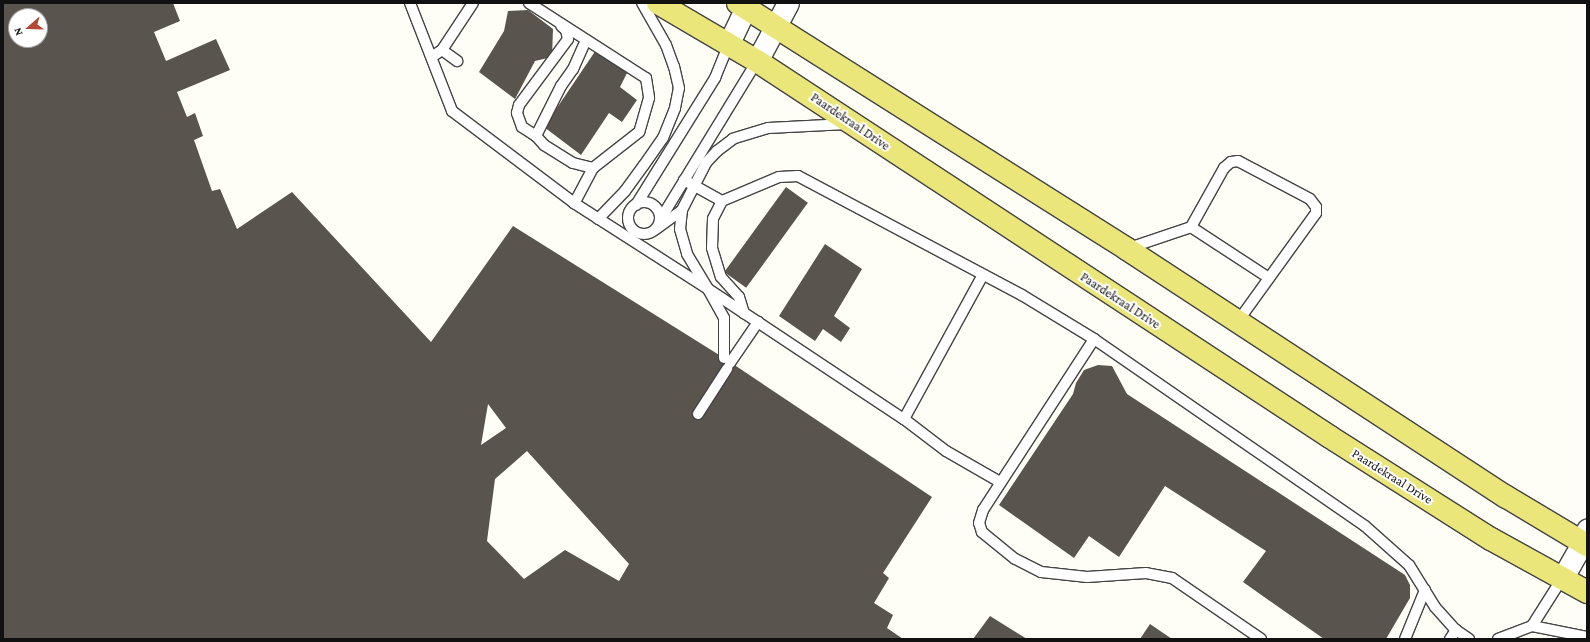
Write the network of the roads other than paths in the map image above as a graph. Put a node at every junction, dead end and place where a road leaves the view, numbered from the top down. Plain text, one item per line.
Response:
1 (410, 3) edge
2 (473, 3) edge
3 (526, 3) edge
4 (529, 3) edge
5 (642, 3) edge
6 (658, 3) edge
7 (788, 3) edge
8 (744, 4) edge
9 (775, 28) junction
10 (586, 40) junction
11 (728, 45) junction
12 (442, 50) junction
13 (431, 58) junction
14 (457, 61) dead end
15 (757, 61) junction
16 (853, 124) junction
17 (536, 136) junction
18 (593, 168) junction
19 (684, 180) junction
20 (694, 185) junction
21 (722, 201) junction
22 (574, 203) junction
23 (636, 205) junction
24 (682, 210) junction
25 (598, 219) junction
26 (660, 220) junction
27 (1191, 227) junction
28 (650, 233) junction
29 (632, 235) junction
30 (1127, 249) junction
31 (983, 275) junction
32 (1269, 278) junction
33 (708, 289) junction
34 (744, 313) junction
35 (1238, 321) junction
36 (758, 322) junction
37 (1094, 339) junction
38 (727, 363) junction
39 (698, 414) dead end
40 (904, 419) junction
41 (1000, 482) junction
42 (1586, 539) edge
43 (1563, 577) junction
44 (1425, 590) junction
45 (1587, 592) edge
46 (1532, 626) junction
47 (1456, 630) junction
48 (1587, 637) edge
49 (1261, 639) edge
50 (1405, 639) edge
51 (1450, 639) edge
52 (1469, 639) edge
53 (1498, 639) edge

1 - 13 lane
2 - 12 lane
3 - 17 lane
4 - 10 lane
5 - 25 lane
6 - 11 main road, Paardekraal Drive
7 - 9 street
8 - 9 main road
8 - 11 street
9 - 15 street
9 - 30 main road
10 - 17 lane
10 - 18 lane
11 - 15 main road, Paardekraal Drive
11 - 23 lane
12 - 13 lane
12 - 14 lane
13 - 22 lane
15 - 16 main road, Paardekraal Drive
15 - 19 lane
16 - 20 lane
16 - 43 main road, Paardekraal Drive
17 - 18 lane
18 - 22 lane
19 - 20 lane
19 - 26 lane
20 - 21 lane
20 - 24 lane
21 - 31 lane
21 - 34 lane
22 - 25 lane
23 - 26 lane
23 - 29 lane
24 - 28 lane
24 - 33 lane
25 - 29 lane
26 - 28 lane
27 - 30 lane
27 - 32 lane
27 - 32 lane
28 - 29 lane
29 - 33 lane
30 - 35 main road
31 - 37 lane
31 - 40 lane
32 - 35 lane
33 - 34 lane
33 - 38 lane
34 - 36 lane
35 - 42 main road
36 - 38 lane
36 - 40 lane
37 - 41 lane
37 - 44 lane
38 - 39 lane
40 - 41 lane
41 - 49 lane
42 - 43 street
43 - 45 main road, Paardekraal Drive
43 - 46 lane
44 - 47 lane
44 - 50 lane
46 - 48 lane
46 - 53 lane
47 - 51 lane
47 - 52 lane

